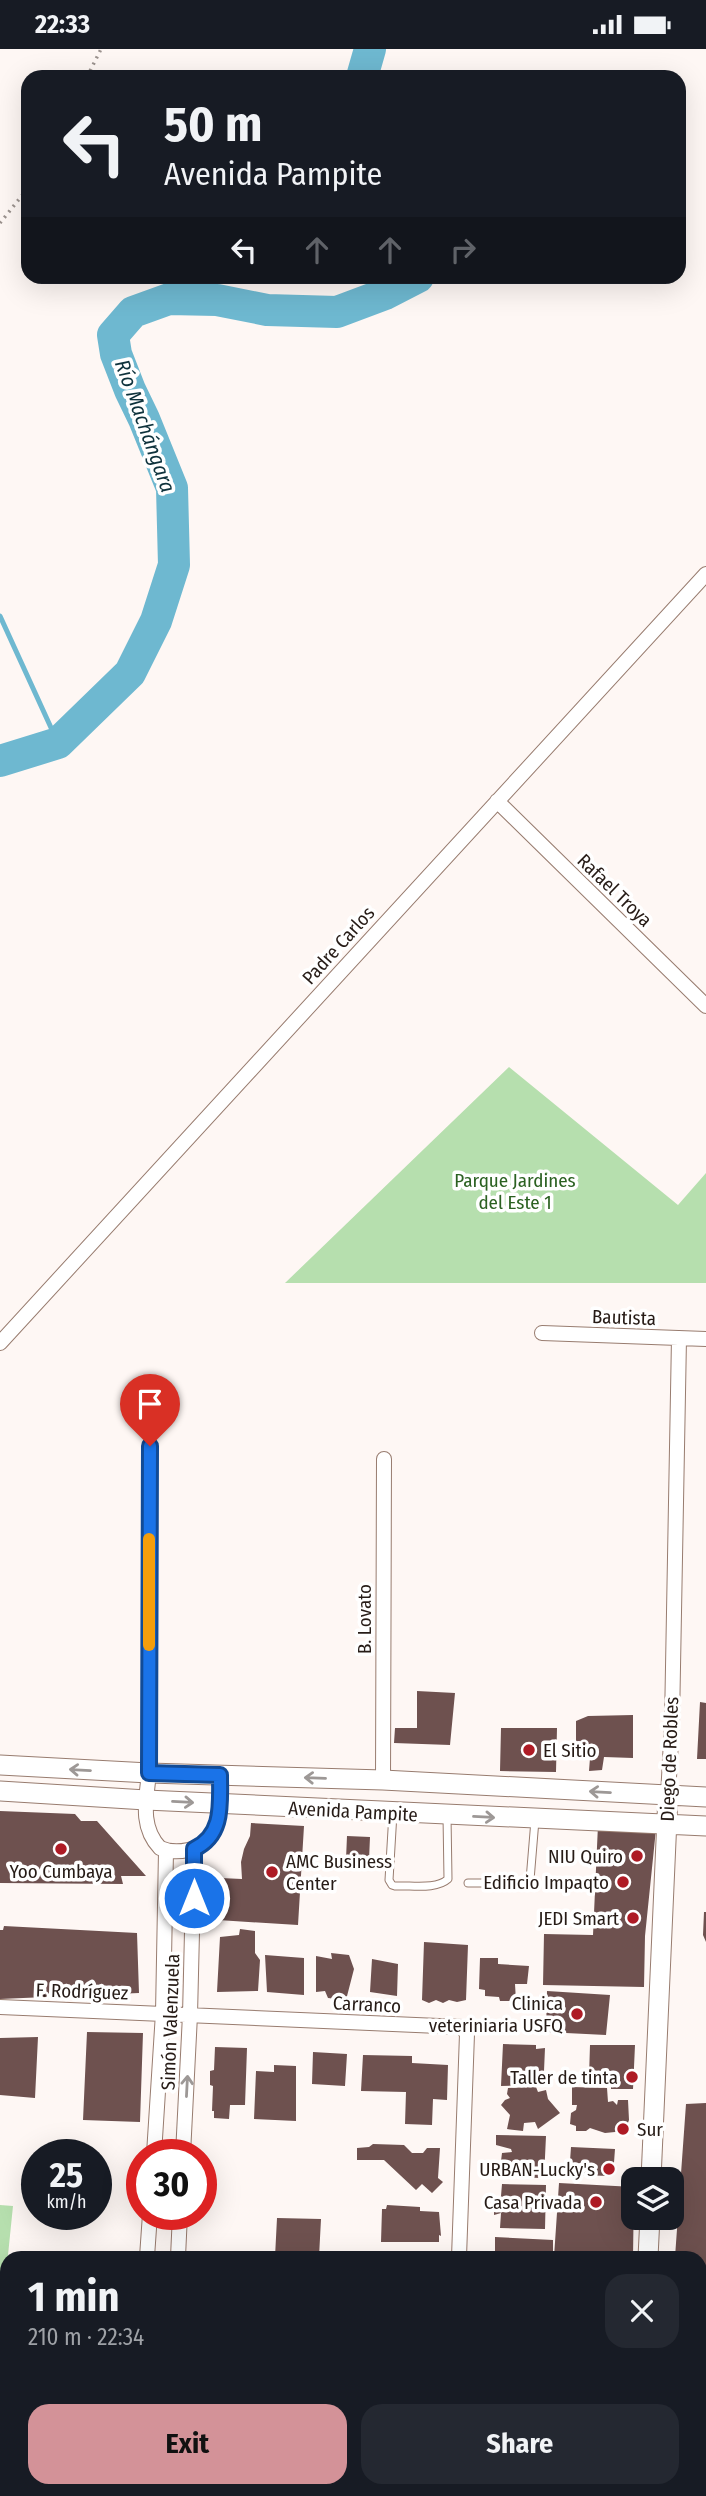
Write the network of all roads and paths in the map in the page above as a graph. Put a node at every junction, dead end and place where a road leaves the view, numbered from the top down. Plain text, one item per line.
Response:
1 (101, 49) edge
2 (90, 70) edge
3 (21, 197) edge
4 (0, 223) edge
5 (706, 574) edge
6 (497, 801) junction
7 (706, 1006) edge
8 (541, 1333) dead end
9 (679, 1338) junction
10 (706, 1339) edge
11 (0, 1343) edge
12 (150, 1446) dead end
13 (384, 1459) dead end
14 (0, 1765) edge
15 (149, 1773) junction
16 (220, 1775) junction
17 (383, 1780) junction
18 (0, 1791) edge
19 (668, 1796) junction
20 (706, 1797) edge
21 (146, 1800) junction
22 (220, 1804) junction
23 (388, 1812) junction
24 (447, 1815) junction
25 (535, 1819) junction
26 (667, 1825) junction
27 (706, 1826) edge
28 (194, 1849) junction
29 (166, 1851) junction
30 (468, 1883) dead end
31 (0, 2007) edge
32 (163, 2013) junction
33 (190, 2015) junction
34 (156, 2125) junction
35 (155, 2139) edge
36 (173, 2139) edge
37 (183, 2139) edge
38 (653, 2167) edge
39 (149, 2230) edge
40 (179, 2230) edge
41 (649, 2230) edge
42 (147, 2251) edge
43 (177, 2251) edge
44 (459, 2251) edge
45 (648, 2251) edge

1 - 2 path
3 - 4 path
5 - 6 street, Padre Carlos
6 - 7 street, Rafael Troya
6 - 11 street, Padre Carlos
8 - 9 street, Bautista
9 - 10 street, Bautista
9 - 19 street, Diego de Robles
12 - 15 street
13 - 17 street, B. Lovato
15 -> 14 street, Avenida Pampite
15 - 16 street, Avenida Pampite
15 - 21 street
17 -> 16 street, Avenida Pampite
16 - 22 street
19 -> 17 street, Avenida Pampite
17 - 23 street
18 - 21 street, Avenida Pampite
19 - 20 street, Avenida Pampite
19 - 26 street, Diego de Robles
21 -> 22 street, Avenida Pampite
21 - 29 street
22 - 23 street, Avenida Pampite
22 - 28 street
23 - 24 street, Avenida Pampite
23 - 24 lane
24 -> 25 street, Avenida Pampite
25 - 26 street, Avenida Pampite
25 - 30 lane
26 - 27 street, Avenida Pampite
26 - 38 street, Diego de Robles
28 - 29 street
28 - 33 street, Simón Valenzuela
29 - 32 street, Simón Valenzuela
31 - 32 street, F. Rodríguez
32 - 33 street, Carranco
32 - 34 street, Simón Valenzuela
37 -> 33 street, Simón Valenzuela
33 - 44 street, Carranco
34 - 35 street, Simón Valenzuela
34 - 36 street
39 - 42 street
40 - 43 street
41 - 45 street

